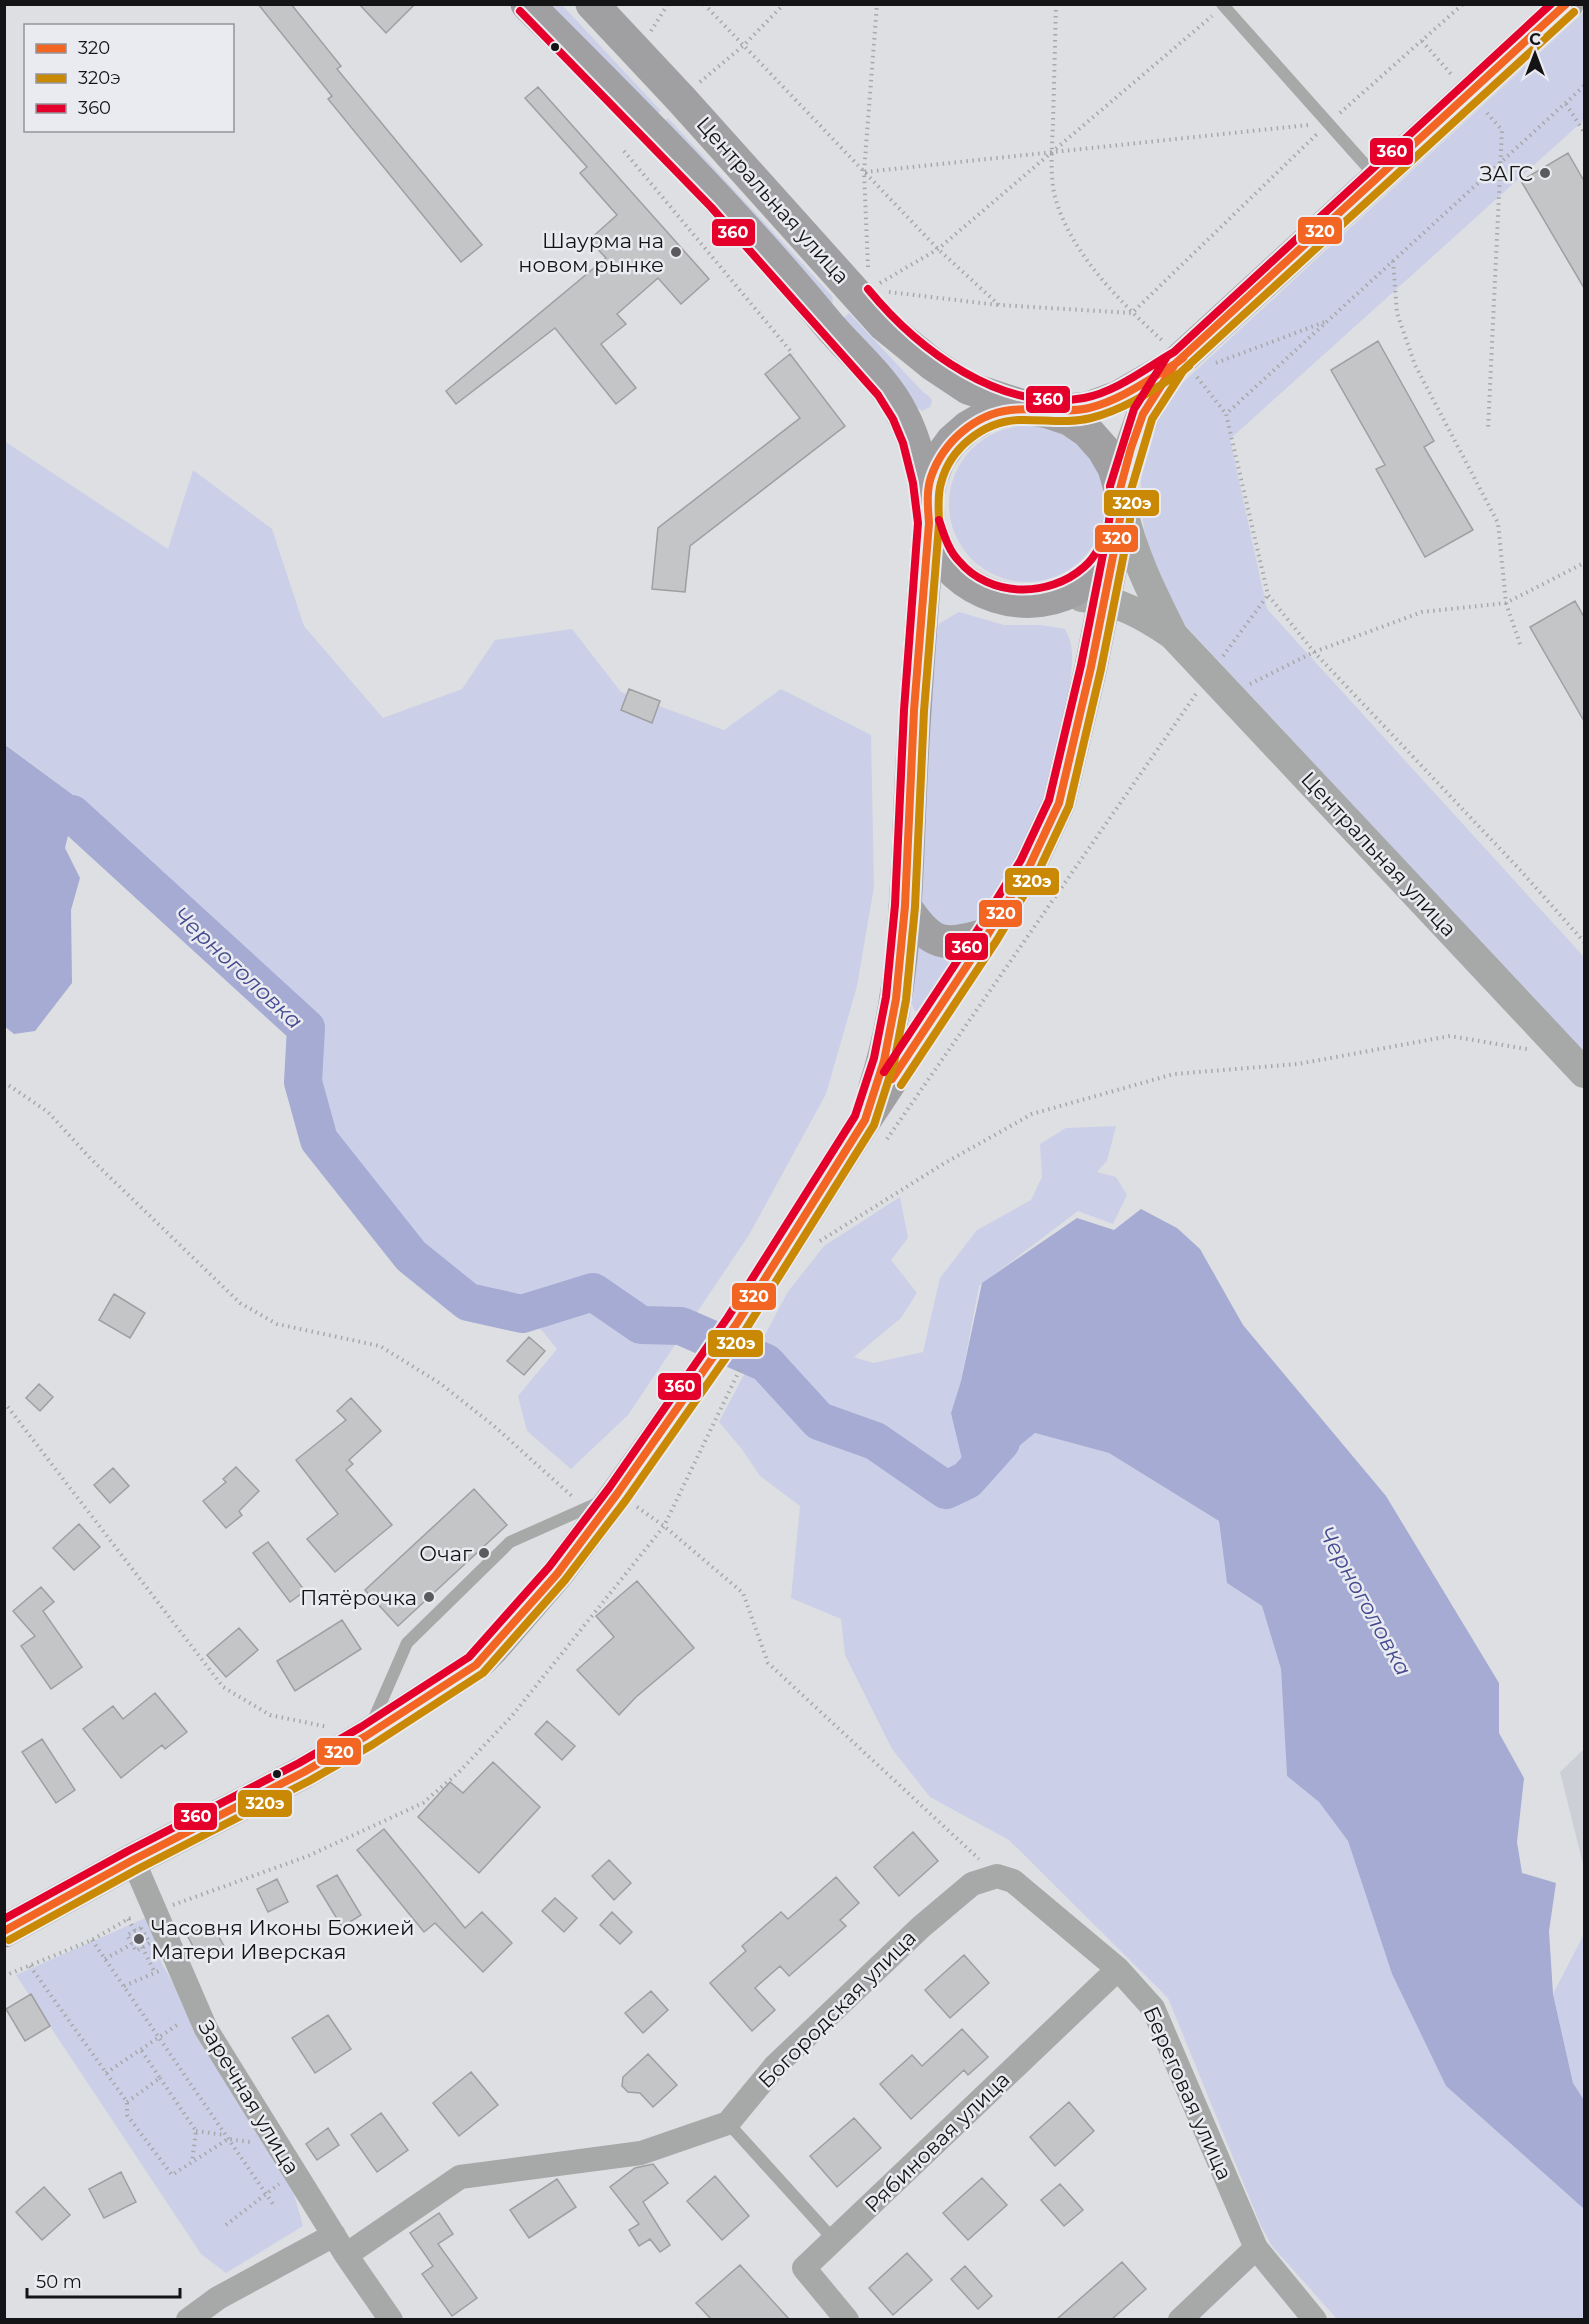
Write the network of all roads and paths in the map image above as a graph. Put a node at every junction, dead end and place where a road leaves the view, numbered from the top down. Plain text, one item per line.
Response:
1 (527, 4) edge
2 (592, 4) edge
3 (668, 4) edge
4 (704, 4) edge
5 (784, 4) edge
6 (877, 4) edge
7 (1056, 4) edge
8 (1463, 4) edge
9 (1567, 4) edge
10 (1222, 6) edge
11 (648, 37) dead end
12 (1422, 41) junction
13 (743, 46) junction
14 (697, 85) dead end
15 (1584, 86) edge
16 (1469, 93) junction
17 (1566, 104) junction
18 (1328, 123) junction
19 (1584, 132) edge
20 (624, 151) dead end
21 (1052, 152) junction
22 (1501, 164) junction
23 (864, 172) junction
24 (1378, 179) junction
25 (938, 249) junction
26 (1393, 261) junction
27 (868, 278) dead end
28 (878, 284) dead end
29 (880, 291) dead end
30 (999, 305) junction
31 (1132, 314) junction
32 (1330, 320) junction
33 (793, 354) dead end
34 (1178, 360) junction
35 (1214, 364) dead end
36 (1039, 410) junction
37 (1226, 414) junction
38 (1488, 430) dead end
39 (1120, 509) junction
40 (928, 512) junction
41 (1584, 563) edge
42 (1054, 598) junction
43 (1103, 599) junction
44 (1506, 603) junction
45 (1173, 635) junction
46 (1520, 644) dead end
47 (1314, 652) junction
48 (1229, 694) junction
49 (905, 906) junction
50 (988, 934) junction
51 (1584, 942) edge
52 (1528, 1049) dead end
53 (1584, 1073) edge
54 (4, 1082) edge
55 (865, 1120) junction
56 (817, 1243) dead end
57 (4, 1402) edge
58 (617, 1494) junction
59 (585, 1509) junction
60 (366, 1736) junction
61 (133, 1860) junction
62 (997, 1876) junction
63 (128, 1919) dead end
64 (4, 1931) edge
65 (135, 1931) junction
66 (92, 1940) dead end
67 (132, 1944) junction
68 (142, 1947) junction
69 (105, 1959) junction
70 (177, 1963) junction
71 (30, 1966) dead end
72 (1118, 1969) junction
73 (155, 1973) junction
74 (124, 1986) junction
75 (198, 2011) junction
76 (159, 2037) junction
77 (141, 2050) junction
78 (106, 2073) junction
79 (160, 2079) junction
80 (127, 2102) junction
81 (728, 2123) junction
82 (196, 2130) junction
83 (227, 2137) junction
84 (278, 2146) junction
85 (192, 2162) junction
86 (294, 2173) junction
87 (266, 2194) junction
88 (273, 2204) dead end
89 (226, 2225) dead end
90 (334, 2235) junction
91 (834, 2240) junction
92 (1256, 2247) junction
93 (346, 2255) junction
94 (188, 2319) edge
95 (391, 2319) edge
96 (847, 2319) edge
97 (1179, 2319) edge
98 (1315, 2319) edge

1 - 40 main road, Центральная улица
2 - 36 main road, Центральная улица
3 - 11 path
4 - 13 path
5 - 13 path
6 - 23 path
7 - 21 path
8 - 12 path
9 - 16 main road
10 - 18 lane
10 - 21 path
12 - 16 path
12 - 18 path
13 - 14 path
13 - 23 path
15 - 17 path
16 - 22 path
16 - 24 main road
17 - 19 path
17 - 22 path
18 - 21 path
18 - 24 lane
18 - 31 path
20 - 33 path
21 - 23 path
21 - 25 path
21 - 31 path
22 - 26 path
22 - 38 path
23 - 25 path
23 - 27 path
24 - 34 main road
25 - 28 path
25 - 30 path
26 - 32 path
26 - 44 path
29 - 30 path
30 - 31 path
31 - 34 path
32 - 35 path
32 - 37 path
34 - 36 main road
34 - 37 path
34 - 39 main road
36 - 39 main road
36 - 40 main road
37 - 47 path
39 - 42 main road
39 - 43 main road
39 - 45 street
40 - 42 main road
40 - 49 main road
41 - 44 path
42 - 43 street
43 - 45 street
43 - 50 main road
44 - 46 path
44 - 47 path
45 - 48 street, Центральная улица
47 - 48 path
47 - 51 path
48 - 53 street, Центральная улица
49 - 50 main road
49 - 55 main road
50 - 55 main road
52 - 56 path
54 - 59 path
55 - 58 main road
57 - 60 path
58 - 59 lane
58 - 60 main road
58 - 62 path
59 - 60 lane
60 - 61 main road
61 - 64 main road
61 - 70 street, Заречная улица
62 - 72 street, Береговая улица
62 - 81 street, Богородская улица
63 - 65 path
65 - 67 path
65 - 68 path
66 - 69 path
67 - 68 path
67 - 69 path
68 - 73 path
69 - 74 path
70 - 73 path
70 - 75 street, Заречная улица
71 - 78 path
72 - 91 street, Рябиновая улица
72 - 92 street, Береговая улица
73 - 74 path
74 - 76 path
75 - 76 path
75 - 84 street, Заречная улица
76 - 77 path
76 - 83 path
77 - 78 path
77 - 79 path
78 - 80 path
79 - 80 path
79 - 82 path
80 - 85 path
81 - 91 lane
81 - 93 street
82 - 83 path
82 - 85 path
83 - 84 path
83 - 85 path
83 - 87 path
84 - 86 street, Заречная улица
86 - 87 path
86 - 90 street, Заречная улица
87 - 88 path
87 - 89 path
90 - 93 street, Заречная улица
90 - 94 street
91 - 96 street, Рябиновая улица
92 - 97 street
92 - 98 street, Береговая улица
93 - 95 street, Заречная улица

